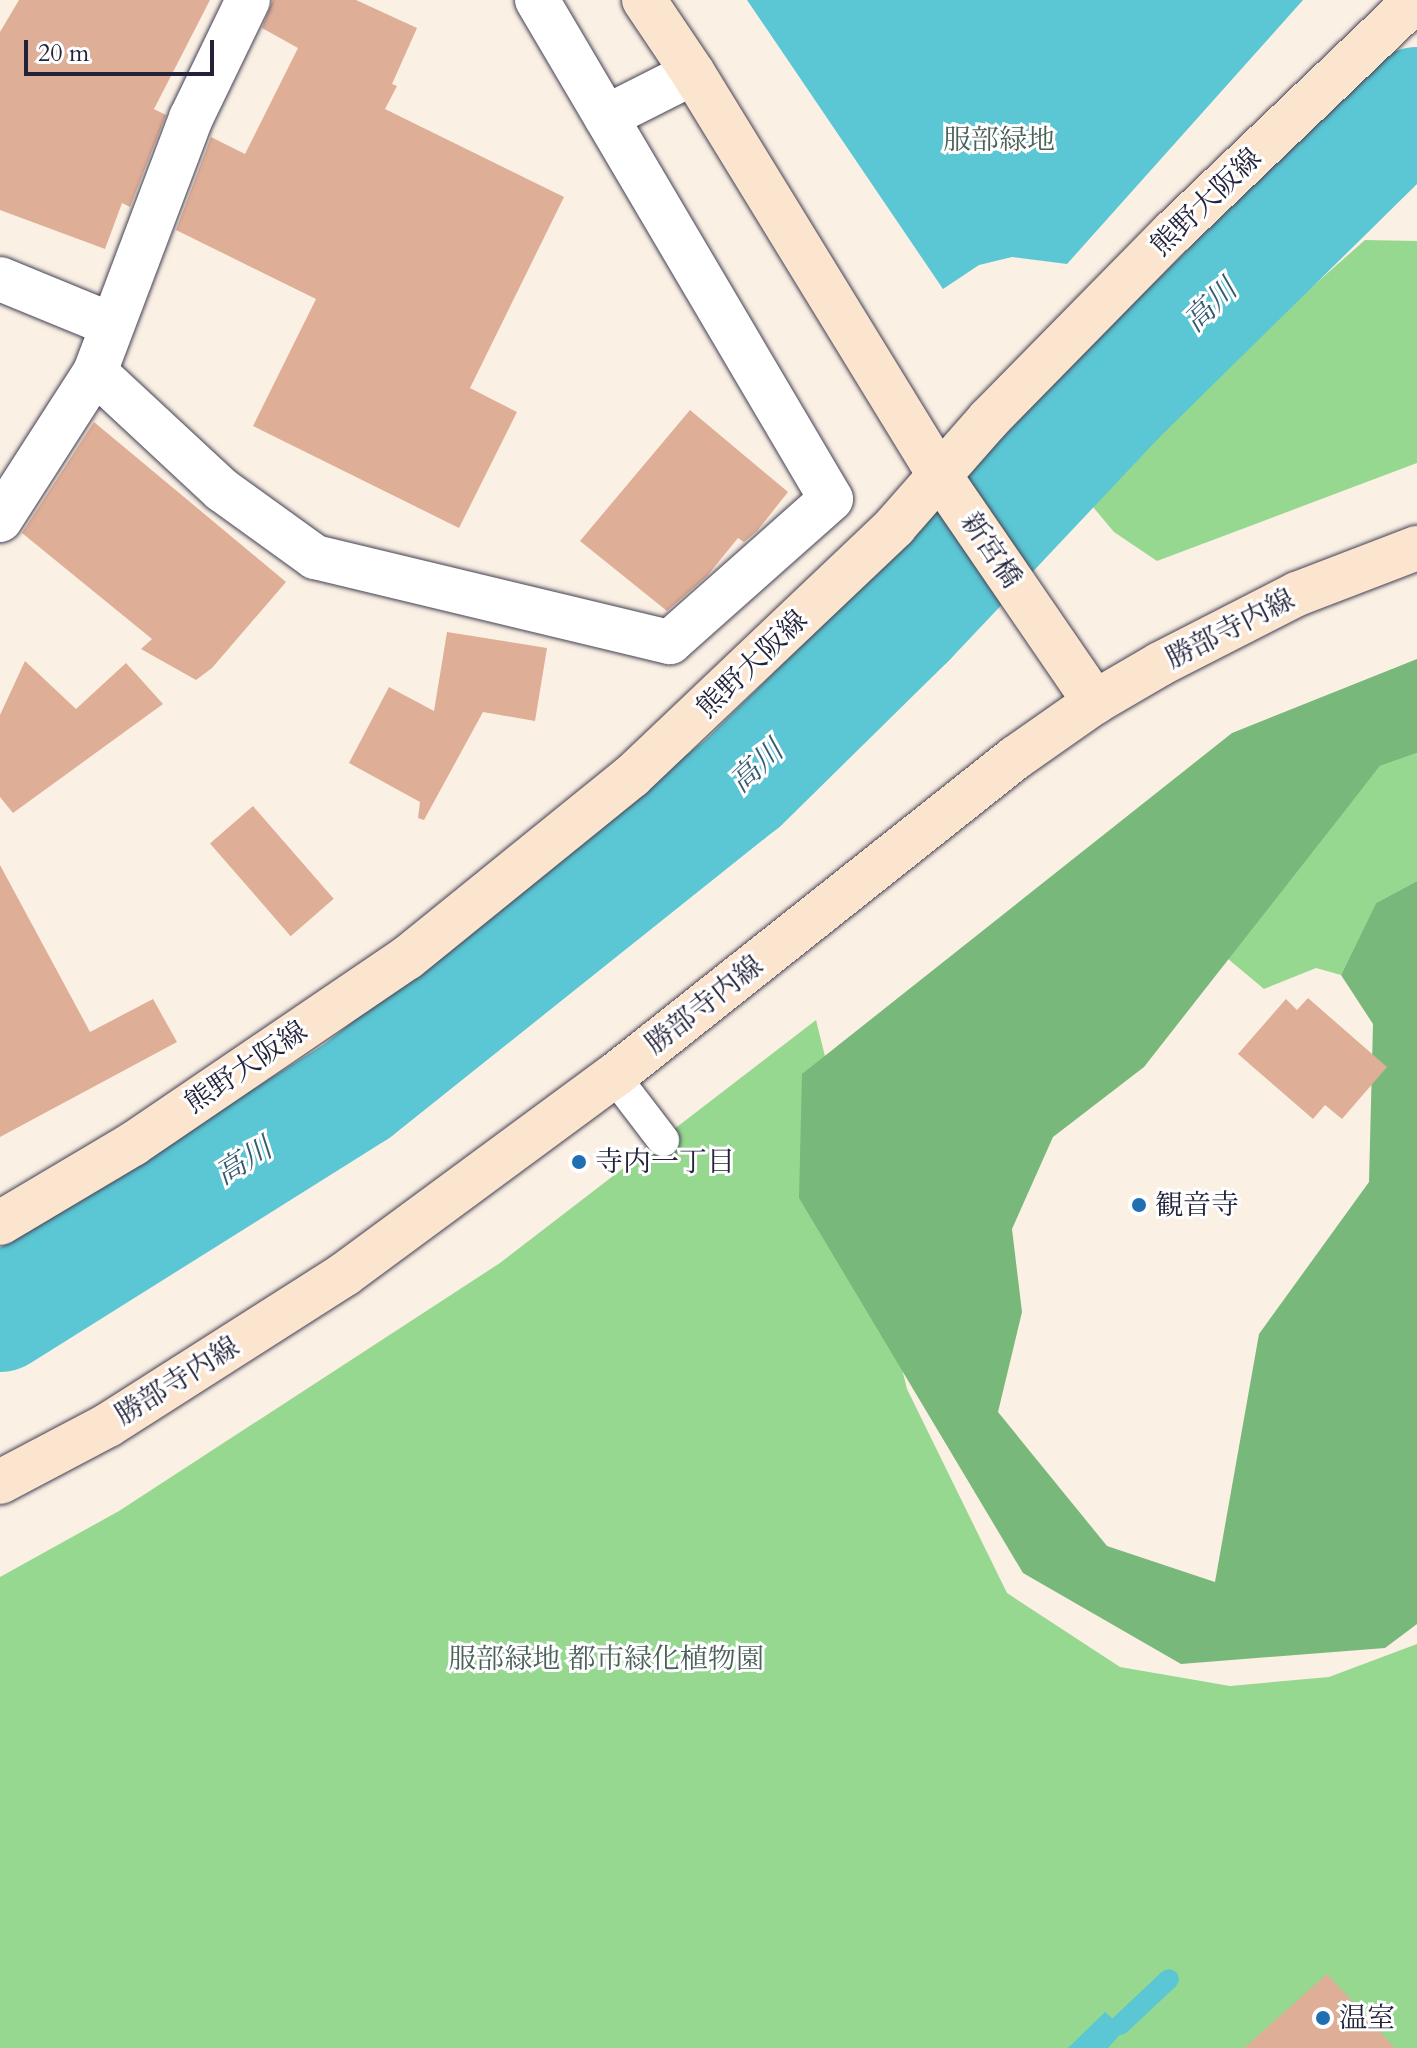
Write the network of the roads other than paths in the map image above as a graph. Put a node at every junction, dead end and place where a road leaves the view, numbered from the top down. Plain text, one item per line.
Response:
1 (248, 0) edge
2 (537, 0) edge
3 (644, 0) edge
4 (1416, 0) edge
5 (693, 73) junction
6 (606, 117) junction
7 (0, 279) edge
8 (112, 325) junction
9 (95, 372) junction
10 (938, 473) junction
11 (0, 520) edge
12 (1417, 548) edge
13 (1095, 702) junction
14 (614, 1076) junction
15 (663, 1140) dead end
16 (0, 1223) edge
17 (0, 1482) edge

1 - 8 street
2 - 6 street
3 - 5 street, 新宮橋
4 - 10 street, 熊野大阪線
5 - 6 street
5 - 10 street, 新宮橋
6 - 9 street
7 - 8 street
8 - 9 street
9 - 11 street
10 - 13 street, 新宮橋
10 - 16 street, 熊野大阪線
12 - 13 street, 勝部寺内線
13 - 14 street, 勝部寺内線
14 - 15 lane
14 - 17 street, 勝部寺内線

